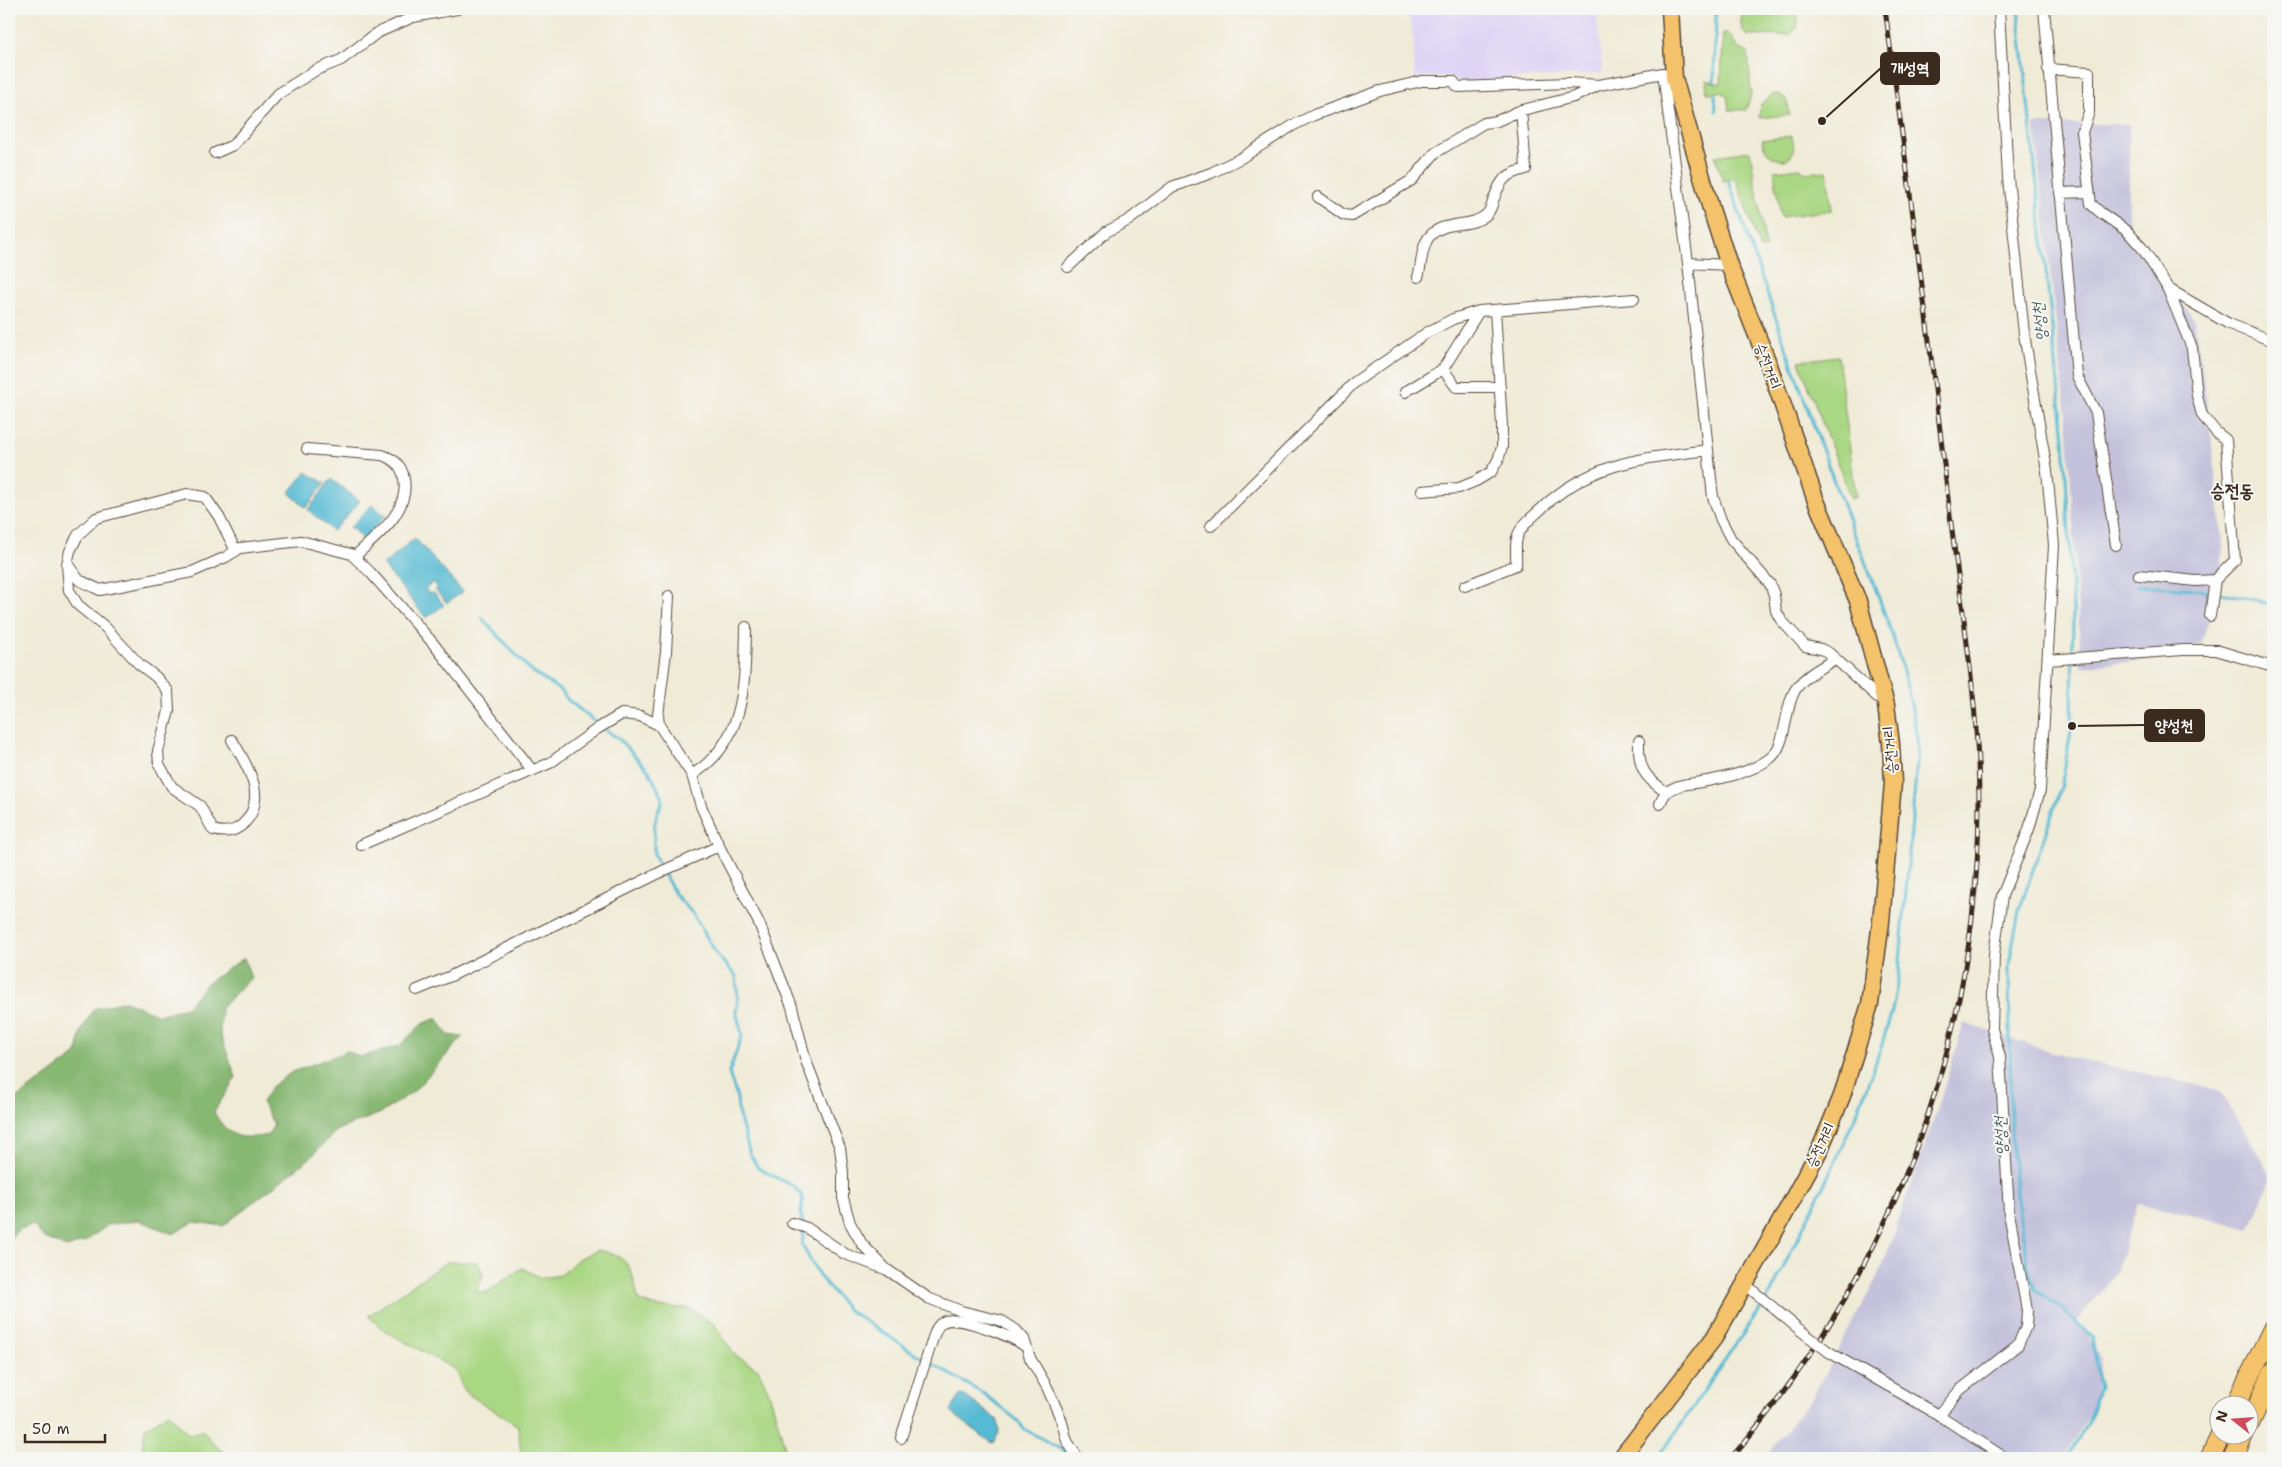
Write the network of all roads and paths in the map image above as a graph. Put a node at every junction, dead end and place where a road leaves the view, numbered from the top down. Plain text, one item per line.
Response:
1 (457, 9) edge
2 (1670, 9) edge
3 (1999, 9) edge
4 (2044, 9) edge
5 (2048, 70) junction
6 (1668, 76) junction
7 (1599, 85) junction
8 (1521, 110) junction
9 (215, 153) dead end
10 (2088, 192) junction
11 (2060, 193) junction
12 (1318, 197) dead end
13 (1688, 263) junction
14 (1729, 265) junction
15 (1068, 267) dead end
16 (1418, 277) dead end
17 (2167, 288) junction
18 (1634, 299) dead end
19 (1495, 310) junction
20 (1479, 312) junction
21 (2273, 341) edge
22 (1443, 369) junction
23 (1500, 387) junction
24 (1405, 392) dead end
25 (307, 449) dead end
26 (1708, 450) junction
27 (1422, 491) dead end
28 (1211, 526) dead end
29 (2116, 546) dead end
30 (236, 551) junction
31 (354, 557) junction
32 (68, 564) junction
33 (2139, 575) dead end
34 (2214, 582) junction
35 (1465, 586) dead end
36 (669, 596) dead end
37 (2210, 616) dead end
38 (746, 627) dead end
39 (1835, 658) junction
40 (2048, 660) junction
41 (2273, 667) edge
42 (1886, 705) junction
43 (659, 725) junction
44 (232, 740) dead end
45 (1639, 741) dead end
46 (532, 770) junction
47 (692, 775) junction
48 (1666, 792) junction
49 (1660, 804) dead end
50 (362, 845) dead end
51 (719, 846) junction
52 (417, 990) dead end
53 (799, 1225) dead end
54 (886, 1269) junction
55 (1746, 1285) junction
56 (2273, 1328) edge
57 (1026, 1346) junction
58 (2273, 1372) edge
59 (2241, 1394) edge
60 (2260, 1401) edge
61 (1939, 1415) junction
62 (901, 1438) dead end
63 (2217, 1444) edge
64 (2239, 1444) edge
65 (1078, 1458) edge
66 (1622, 1458) edge
67 (2005, 1458) edge
68 (2210, 1458) edge
69 (2233, 1458) edge

1 - 9 street
2 - 6 main road, 승전거리
3 - 40 street
4 - 5 street
5 - 10 street
5 - 11 street
6 - 7 street
6 - 13 street
6 - 14 main road, 승전거리
7 - 8 street
7 - 15 street
8 - 12 street
8 - 16 street
10 - 11 street
10 - 17 street
11 - 29 street
13 - 14 street
13 - 26 street
14 - 42 main road, 승전거리
17 - 21 street
17 - 34 street
18 - 19 street
19 - 20 street
19 - 23 street
20 - 22 street
20 - 28 street
22 - 23 street
22 - 24 street
23 - 27 street
25 - 31 street
26 - 35 street
26 - 39 street
30 - 31 street
30 - 32 street
30 - 32 street
31 - 46 street
32 - 44 street
33 - 34 street
34 - 37 street
36 - 43 street
38 - 47 street
39 - 42 street
39 - 48 street
40 - 41 street
40 - 61 street
42 - 55 main road, 승전거리
43 - 46 street
43 - 47 street
45 - 48 street
46 - 50 street
47 - 51 street
48 - 49 street
51 - 52 street
51 - 54 street
53 - 54 street
54 - 57 street
55 - 61 street, bridge
55 - 66 main road, 승전거리
56 - 59 highway
57 - 62 street
57 - 65 street
58 - 60 highway
61 - 67 street
63 - 68 highway
64 - 69 highway

